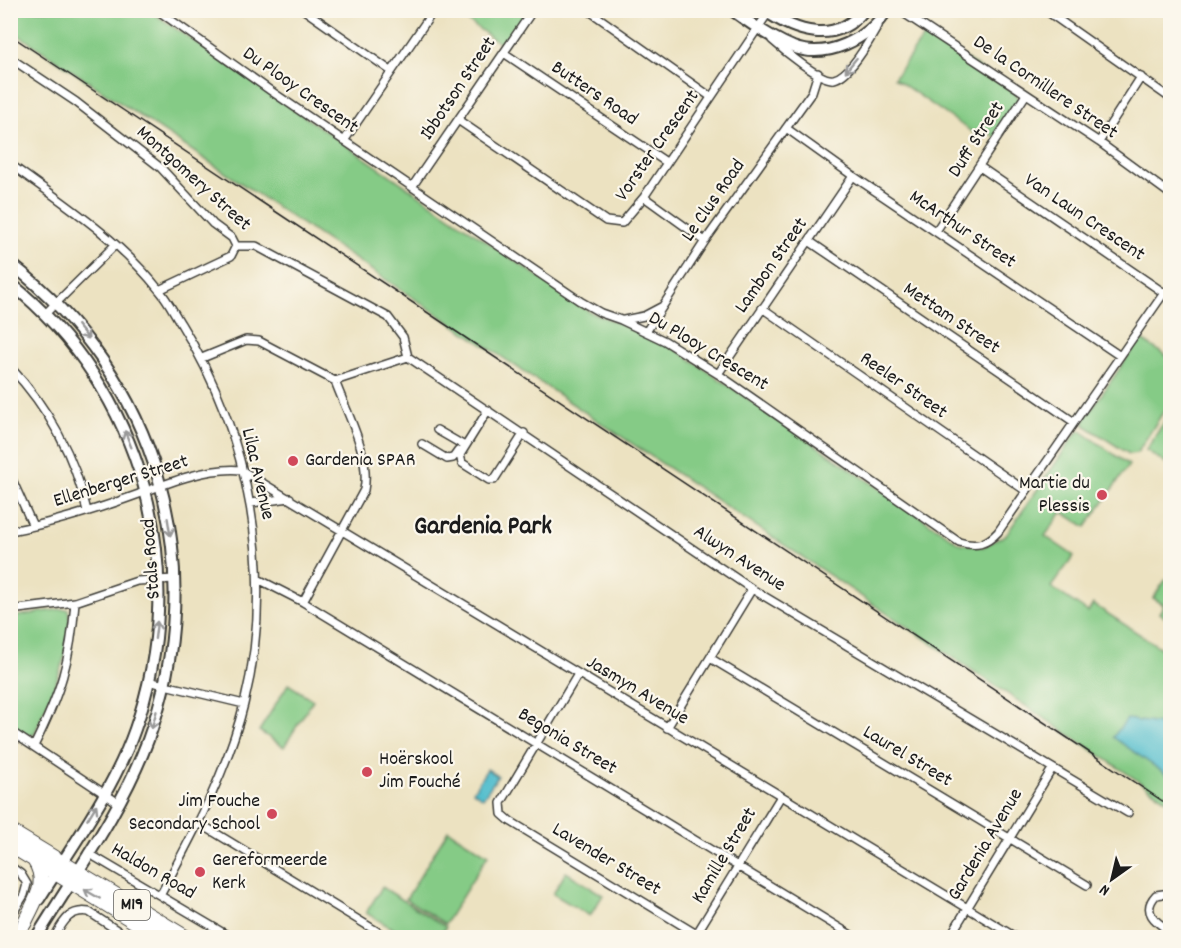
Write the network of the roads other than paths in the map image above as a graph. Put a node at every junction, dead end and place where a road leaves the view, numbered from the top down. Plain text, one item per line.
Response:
1 (157, 10) edge
2 (304, 10) edge
3 (434, 10) edge
4 (533, 10) edge
5 (588, 10) edge
6 (732, 10) edge
7 (864, 10) edge
8 (899, 10) edge
9 (1044, 10) edge
10 (766, 12) edge
11 (885, 13) edge
12 (758, 28) junction
13 (504, 53) junction
14 (10, 58) edge
15 (391, 71) junction
16 (818, 73) junction
17 (1141, 77) junction
18 (828, 80) junction
19 (812, 92) junction
20 (1025, 96) junction
21 (711, 97) junction
22 (1170, 98) edge
23 (458, 120) junction
24 (786, 128) junction
25 (344, 141) junction
26 (1099, 142) junction
27 (666, 162) junction
28 (10, 164) edge
29 (980, 167) junction
30 (853, 176) junction
31 (412, 187) junction
32 (1170, 194) edge
33 (644, 197) junction
34 (936, 231) junction
35 (705, 241) junction
36 (809, 241) junction
37 (115, 245) junction
38 (237, 246) junction
39 (10, 263) edge
40 (10, 283) edge
41 (159, 290) junction
42 (1167, 295) edge
43 (57, 302) junction
44 (664, 305) junction
45 (762, 308) junction
46 (46, 313) junction
47 (621, 320) junction
48 (646, 332) junction
49 (1120, 356) junction
50 (408, 357) junction
51 (202, 358) junction
52 (10, 367) edge
53 (718, 374) junction
54 (335, 381) junction
55 (487, 409) junction
56 (1074, 422) junction
57 (437, 430) dead end
58 (524, 433) junction
59 (422, 444) dead end
60 (462, 444) junction
61 (241, 470) junction
62 (10, 475) edge
63 (161, 485) junction
64 (147, 490) junction
65 (1026, 491) junction
66 (290, 498) junction
67 (251, 503) junction
68 (87, 511) junction
69 (33, 526) junction
70 (342, 529) junction
71 (10, 531) edge
72 (175, 579) junction
73 (258, 579) junction
74 (158, 580) junction
75 (752, 589) junction
76 (75, 602) junction
77 (303, 602) junction
78 (10, 610) edge
79 (710, 658) junction
80 (578, 674) junction
81 (148, 681) junction
82 (164, 684) junction
83 (244, 704) junction
84 (667, 728) junction
85 (10, 731) edge
86 (537, 743) junction
87 (34, 746) junction
88 (1052, 769) junction
89 (103, 793) junction
90 (781, 796) junction
91 (117, 802) junction
92 (1128, 813) dead end
93 (199, 823) junction
94 (10, 831) edge
95 (1010, 838) junction
96 (10, 845) edge
97 (88, 853) junction
98 (34, 860) junction
99 (10, 866) edge
100 (738, 866) junction
101 (59, 867) junction
102 (74, 877) junction
103 (1087, 885) dead end
104 (1170, 893) edge
105 (160, 894) junction
106 (967, 907) junction
107 (10, 918) edge
108 (24, 924) junction
109 (1170, 931) edge
110 (700, 935) edge
111 (16, 938) edge
112 (36, 938) edge
113 (54, 938) edge
114 (129, 938) edge
115 (161, 938) edge
116 (187, 938) edge
117 (232, 938) edge
118 (388, 938) edge
119 (856, 938) edge
120 (949, 938) edge
121 (1017, 938) edge

1 - 25 street, Du Plooy Crescent
2 - 15 street
3 - 15 street
4 - 13 street, Ibbotson Street
5 - 21 street
6 - 12 street
7 - 10 street
8 - 20 street, De la Cornillere Street
9 - 17 street
10 - 12 street, Vorster Crescent
11 - 12 street
11 -> 18 street, Le Clus Road
12 - 16 street
12 - 21 street, Vorster Crescent
13 - 23 street, Ibbotson Street
13 - 27 street, Butters Road
14 - 38 street, Montgomery Street
15 - 25 street
16 - 18 street
16 - 19 street, Le Clus Road
17 - 22 street
17 - 26 street
18 - 19 street, Le Clus Road
19 - 24 street, Le Clus Road
20 - 26 street, De la Cornillere Street
20 - 29 street, Duff Street
21 - 27 street, Vorster Crescent
23 - 31 street, Ibbotson Street
23 - 33 street, Vorster Crescent
24 - 30 street, McArthur Street
24 - 35 street, Le Clus Road
25 - 31 street, Du Plooy Crescent
26 - 32 street, De la Cornillere Street
27 - 33 street, Vorster Crescent
28 - 37 street, Lilac Avenue
29 - 34 street, Duff Street
29 - 42 street, Van Laun Crescent
30 - 34 street, McArthur Street
30 - 36 street, Lambon Street
31 - 47 street, Du Plooy Crescent
33 - 35 street
34 - 49 street, McArthur Street
35 - 44 street, Le Clus Road
36 - 45 street, Lambon Street
36 - 56 street, Mettam Street
37 - 41 street, Lilac Avenue
37 - 43 street
38 - 41 street
38 - 50 street, Montgomery Street
39 - 43 street, Stals Road
40 - 46 street, Stals Road
41 - 51 street, Lilac Avenue
42 - 49 street, Du Plooy Crescent
43 - 46 street
43 -> 63 street, Stals Road
44 - 47 street
44 - 48 street, Le Clus Road
45 - 53 street, Lambon Street
45 - 65 street, Reeler Street
64 -> 46 street, Stals Road
47 - 48 street, Du Plooy Crescent
48 - 53 street, Du Plooy Crescent
49 - 56 street, Du Plooy Crescent
50 - 54 street
50 - 55 street, Alwyn Avenue
51 - 54 street
51 - 61 street, Lilac Avenue
52 - 68 street
53 - 65 street, Du Plooy Crescent
54 - 70 street
55 - 58 street, Alwyn Avenue
55 - 58 street
55 - 60 street
56 - 65 street, Du Plooy Crescent
57 - 60 street
58 - 75 street, Alwyn Avenue
59 - 60 street
61 - 63 street, Ellenberger Street
61 - 66 street, Jasmyn Avenue
61 - 67 street, Lilac Avenue
62 - 69 street
63 - 64 street, Ellenberger Street
63 -> 72 street, Stals Road
64 - 68 street, Ellenberger Street
64 - 74 street, Stals Road
66 - 67 street
66 - 70 street, Jasmyn Avenue
67 - 73 street, Lilac Avenue
68 - 69 street, Ellenberger Street
69 - 71 street, Ellenberger Street
70 - 77 street
70 - 80 street, Jasmyn Avenue
72 - 74 street
72 - 82 street, Stals Road
73 - 77 street, Begonia Street
73 - 83 street, Lilac Avenue
74 - 76 street
81 -> 74 street, Stals Road
75 - 79 street
75 - 88 street, Alwyn Avenue
76 - 78 street
76 - 87 street
77 - 86 street, Begonia Street
79 - 84 street
79 - 95 street, Laurel Street
80 - 84 street, Jasmyn Avenue
80 - 86 street
81 - 82 street
81 - 89 street, Stals Road
82 - 83 street
82 -> 91 street, Stals Road
83 - 93 street, Lilac Avenue
84 - 90 street, Jasmyn Avenue
85 - 87 street
86 - 100 street, Begonia Street
86 - 110 street, Lavender Street
87 - 89 street
88 - 92 street, Alwyn Avenue
88 - 95 street, Gardenia Avenue
89 - 91 street
101 -> 89 street, Stals Road
90 - 100 street, Kamille Street
90 - 106 street, Jasmyn Avenue
91 - 97 street, Stals Road
93 - 105 street, Lilac Avenue
93 - 118 street
94 - 101 highway, M19
95 - 103 street, Laurel Street
95 - 106 street, Gardenia Avenue
96 - 98 highway, M19
97 - 102 street, Stals Road
97 - 105 street, Haldon Road
98 - 101 highway, M19
98 - 108 highway
99 - 107 street
100 - 110 street, Kamille Street
100 - 119 street, Begonia Street
101 - 102 highway, M19
101 - 108 street, Stals Road
102 - 112 street, Stals Road
115 -> 102 highway, M19
102 - 116 highway, M19
104 - 109 street
105 - 117 street, Haldon Road
106 - 120 street, Gardenia Avenue
106 - 121 street, Jasmyn Avenue
108 - 111 street, Stals Road
113 - 114 street

